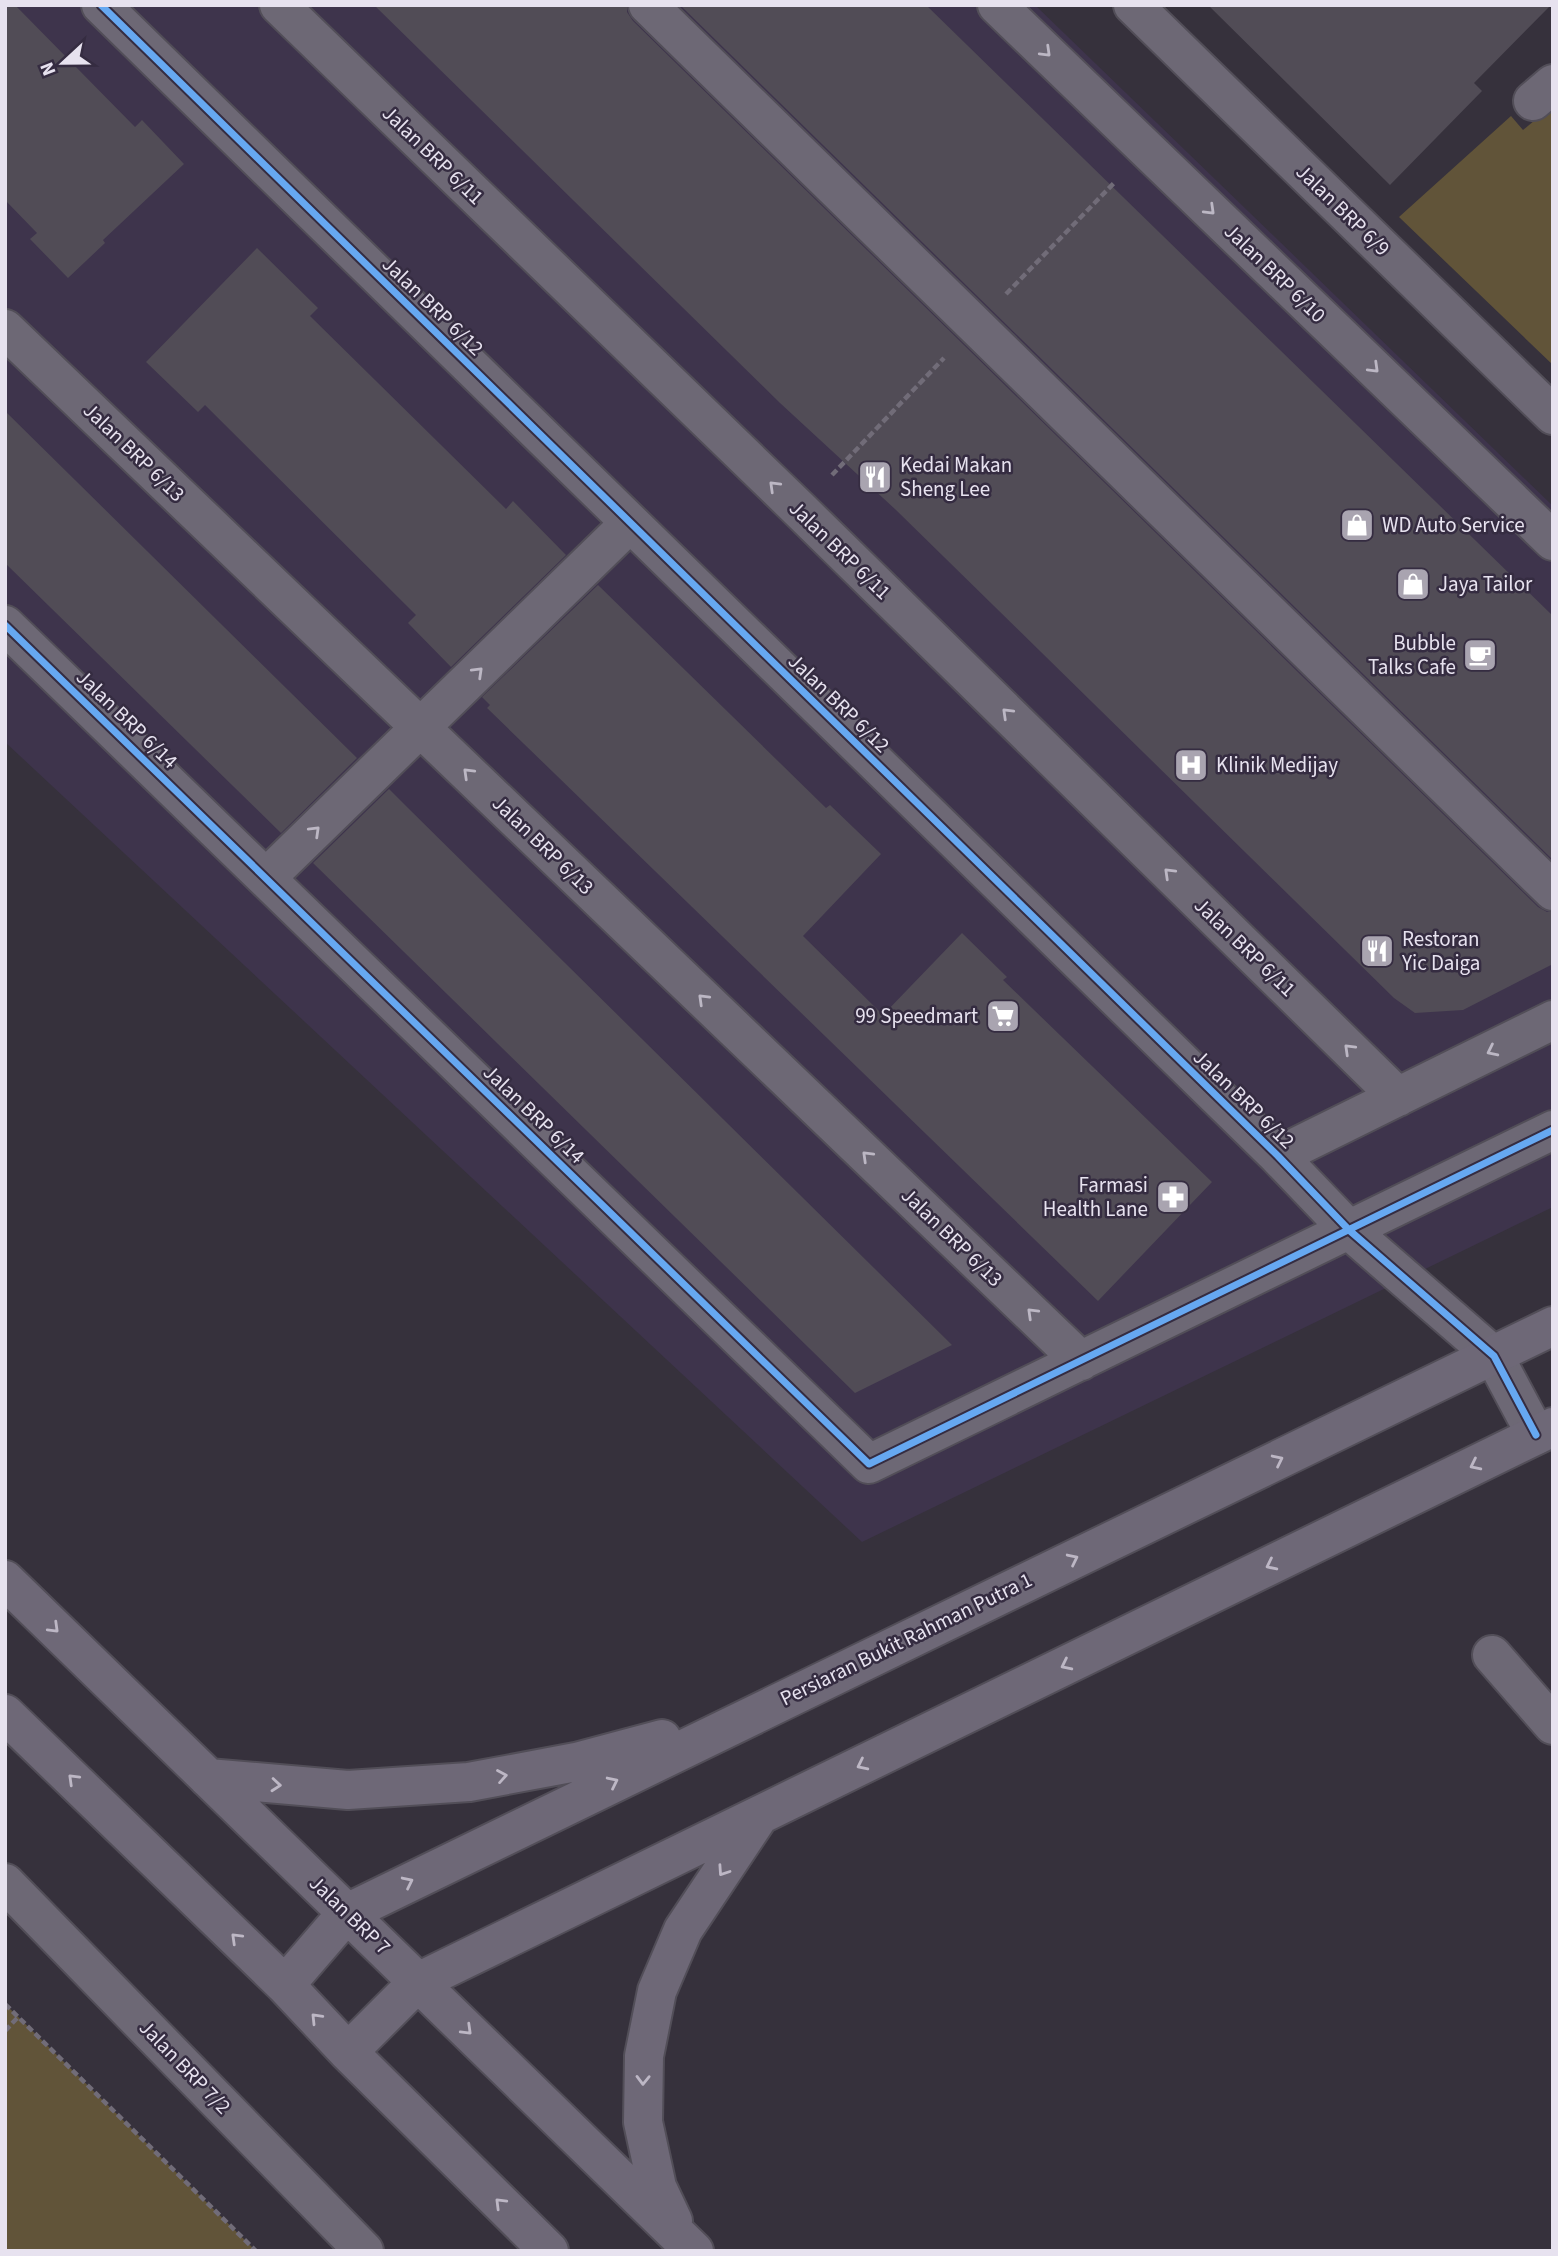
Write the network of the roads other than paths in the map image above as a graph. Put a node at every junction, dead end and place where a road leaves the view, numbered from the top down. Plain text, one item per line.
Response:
1 (101, 5) edge
2 (279, 5) edge
3 (648, 5) edge
4 (997, 5) edge
5 (1133, 5) edge
6 (5, 329) edge
7 (1553, 415) edge
8 (631, 523) junction
9 (1553, 541) edge
10 (5, 625) edge
11 (421, 728) junction
12 (266, 878) junction
13 (1553, 891) edge
14 (1553, 1020) edge
15 (1398, 1097) junction
16 (1553, 1130) edge
17 (1278, 1156) junction
18 (1349, 1230) junction
19 (1553, 1326) edge
20 (1493, 1356) junction
21 (1081, 1361) junction
22 (1545, 1431) edge
23 (5, 1580) edge
24 (1492, 1655) dead end
25 (5, 1714) edge
26 (747, 1716) junction
27 (1553, 1725) edge
28 (208, 1778) junction
29 (760, 1814) junction
30 (5, 1883) edge
31 (347, 1913) junction
32 (418, 1982) junction
33 (285, 1985) junction
34 (348, 2052) junction
35 (688, 2245) edge
36 (365, 2251) edge
37 (549, 2251) edge

1 - 8 street, Jalan BRP 6/12
15 -> 2 street, Jalan BRP 6/11
3 - 13 street
4 -> 9 street, Jalan BRP 6/10
5 - 7 street, Jalan BRP 6/9
6 - 11 street, Jalan BRP 6/13
11 -> 8 street
8 - 17 street, Jalan BRP 6/12
10 - 12 street, Jalan BRP 6/14
12 -> 11 street
21 -> 11 street, Jalan BRP 6/13
12 - 21 street, Jalan BRP 6/14
14 -> 15 street
15 - 17 street
16 - 18 street
17 - 18 street, Jalan BRP 6/12
18 - 20 street, Jalan BRP 6/12
18 - 21 street
19 - 20 main road, Persiaran Bukit Rahman Putra 1
20 - 22 street, Jalan BRP 6/12
26 -> 20 main road, Persiaran Bukit Rahman Putra 1
22 -> 29 main road
23 -> 28 main road, Jalan BRP 7
24 - 27 street
33 -> 25 main road
28 -> 26 main road
31 -> 26 main road, Persiaran Bukit Rahman Putra 1
28 - 31 main road, Jalan BRP 7
29 - 32 main road
29 -> 35 main road
30 - 36 street, Jalan BRP 7/2
31 - 32 main road, Jalan BRP 7
31 - 33 main road, Persiaran Bukit Rahman Putra 1
32 - 34 main road
32 -> 35 main road, Jalan BRP 7
34 -> 33 main road
37 -> 34 main road

